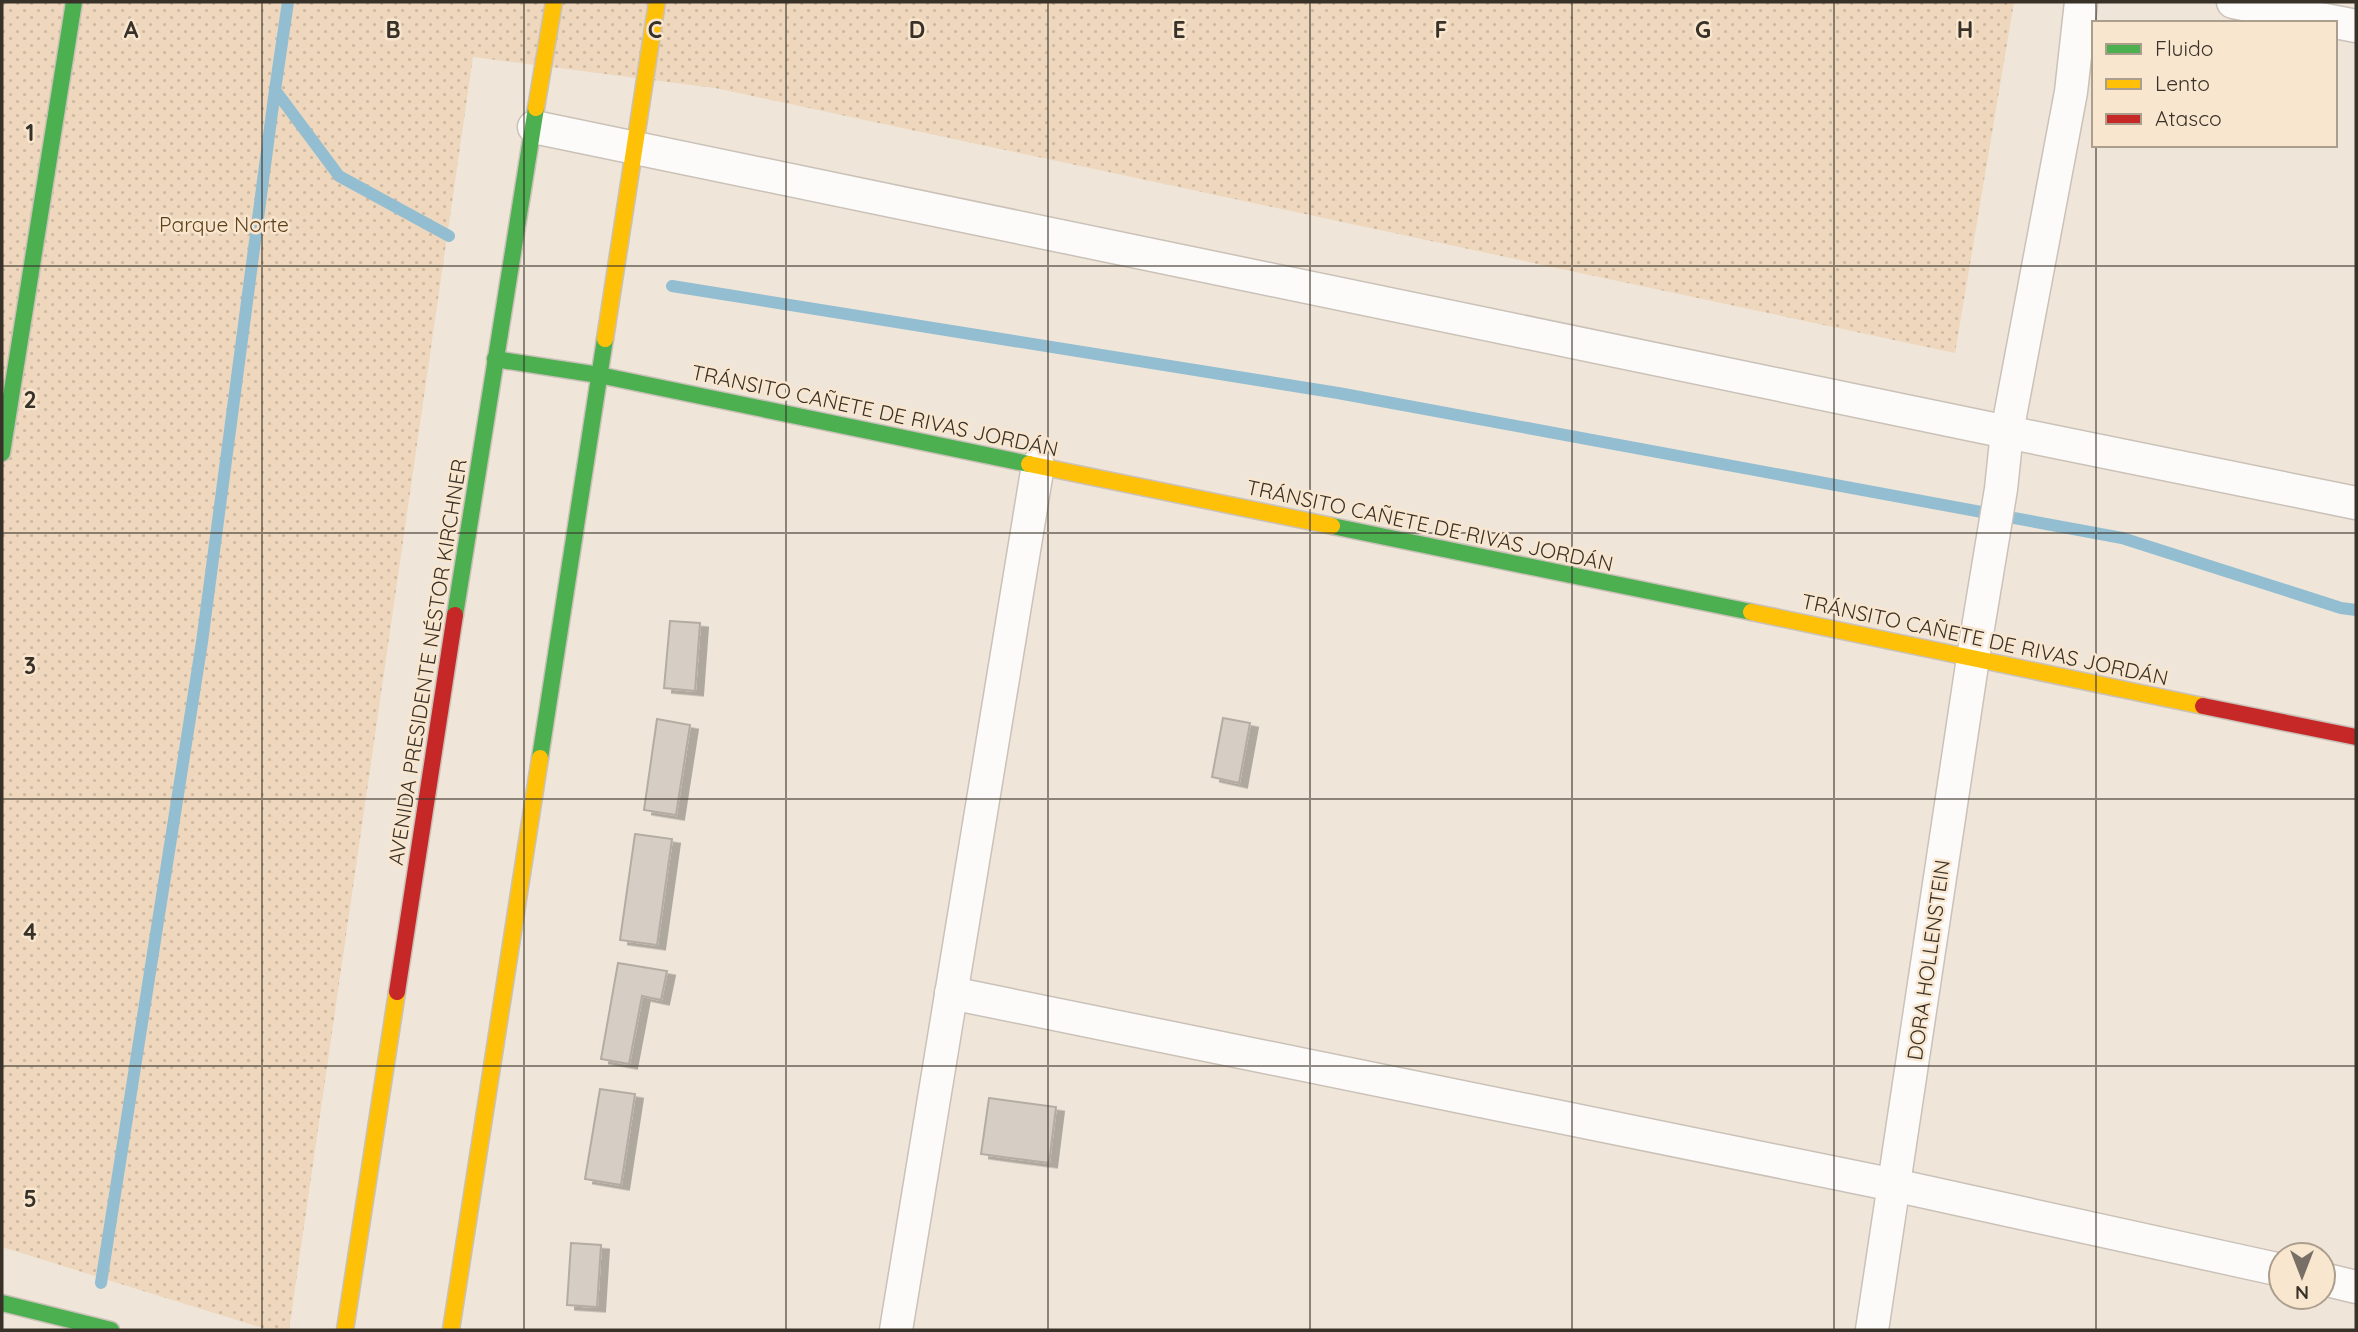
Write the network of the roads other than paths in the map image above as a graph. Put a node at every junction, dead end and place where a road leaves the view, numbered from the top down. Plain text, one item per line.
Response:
1 (74, 2) edge
2 (554, 2) edge
3 (657, 2) edge
4 (2081, 2) edge
5 (2233, 2) edge
6 (2330, 21) edge
7 (2337, 22) edge
8 (2356, 26) edge
9 (534, 127) junction
10 (634, 146) junction
11 (495, 359) junction
12 (599, 375) junction
13 (2007, 432) junction
14 (2, 453) edge
15 (1038, 465) junction
16 (2356, 502) edge
17 (1973, 658) junction
18 (2356, 737) edge
19 (951, 993) junction
20 (1894, 1185) junction
21 (2267, 1267) edge
22 (2337, 1282) edge
23 (2356, 1287) edge
24 (2, 1303) edge
25 (111, 1330) edge
26 (345, 1330) edge
27 (451, 1330) edge
28 (896, 1330) edge
29 (1872, 1330) edge

1 - 14 main road
2 - 9 main road, AVENIDA PRESIDENTE NÉSTOR KIRCHNER
3 - 10 main road
4 - 13 street, DORA HOLLENSTEIN
5 - 6 street
7 - 8 street
9 - 10 street
9 - 11 main road, AVENIDA PRESIDENTE NÉSTOR KIRCHNER
10 - 12 main road
10 - 13 street
11 - 12 main road, TRÁNSITO CAÑETE DE RIVAS JORDÁN
11 - 26 main road, AVENIDA PRESIDENTE NÉSTOR KIRCHNER
12 - 15 main road, TRÁNSITO CAÑETE DE RIVAS JORDÁN
12 - 27 main road
13 - 16 street
13 - 17 street, DORA HOLLENSTEIN
15 - 17 main road, TRÁNSITO CAÑETE DE RIVAS JORDÁN
15 - 19 street
17 - 18 main road, TRÁNSITO CAÑETE DE RIVAS JORDÁN
17 - 20 street, DORA HOLLENSTEIN
19 - 20 street
19 - 28 street
20 - 21 street
20 - 29 street, DORA HOLLENSTEIN
22 - 23 street
24 - 25 main road

